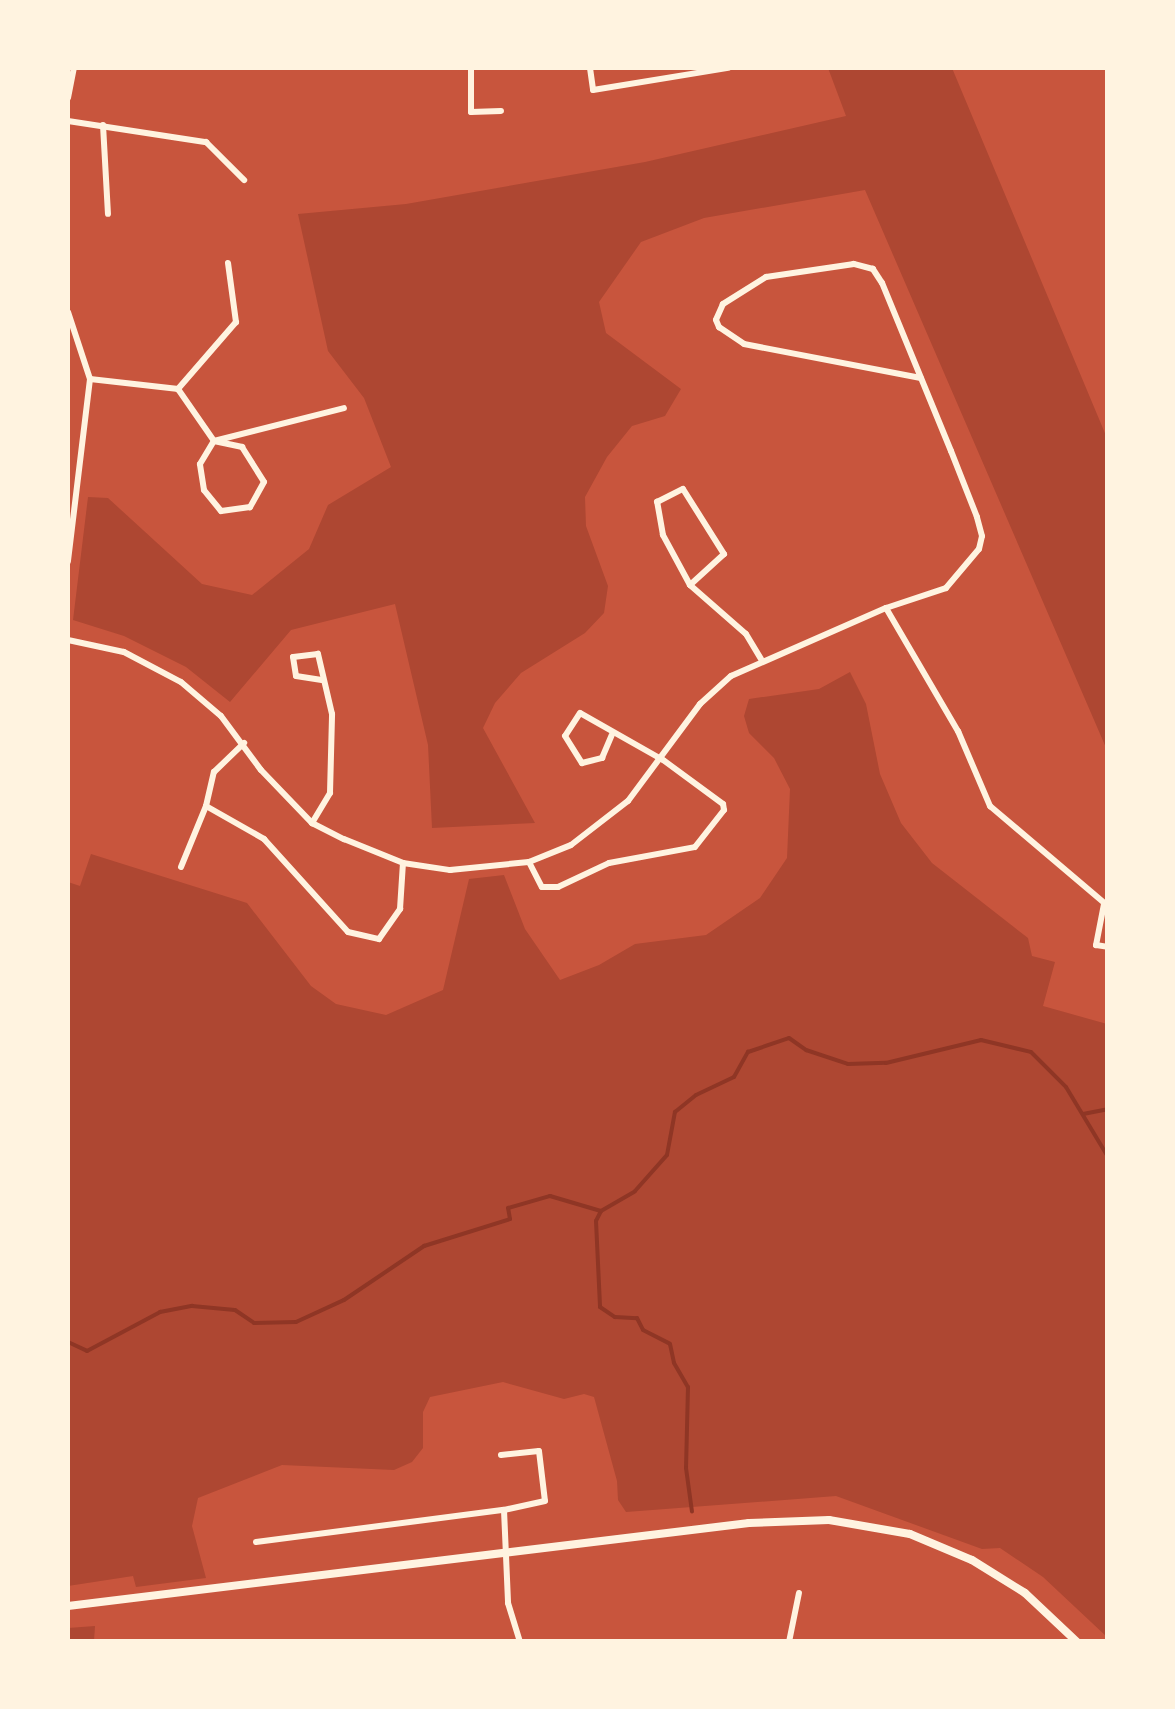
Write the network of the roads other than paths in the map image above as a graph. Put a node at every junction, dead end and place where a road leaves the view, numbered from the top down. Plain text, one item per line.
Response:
1 (74, 68) edge
2 (471, 68) edge
3 (590, 68) edge
4 (728, 68) edge
5 (68, 98) edge
6 (501, 111) dead end
7 (68, 121) edge
8 (103, 125) junction
9 (244, 180) dead end
10 (108, 214) dead end
11 (228, 264) dead end
12 (68, 312) edge
13 (921, 378) junction
14 (90, 380) junction
15 (178, 389) junction
16 (344, 408) dead end
17 (214, 441) junction
18 (70, 496) edge
19 (68, 562) edge
20 (690, 585) junction
21 (886, 608) junction
22 (68, 640) edge
23 (760, 659) junction
24 (322, 680) junction
25 (612, 735) junction
26 (244, 743) junction
27 (662, 760) junction
28 (206, 806) junction
29 (312, 822) junction
30 (529, 862) junction
31 (403, 863) junction
32 (181, 867) dead end
33 (1106, 904) edge
34 (1108, 947) edge
35 (501, 1456) dead end
36 (504, 1510) junction
37 (256, 1542) dead end
38 (505, 1554) junction
39 (798, 1593) dead end
40 (68, 1606) edge
41 (520, 1642) edge
42 (789, 1642) edge
43 (1077, 1642) edge

1 - 5 street
2 - 6 street
3 - 4 street
7 - 8 street
8 - 9 street
8 - 10 street
11 - 15 street
12 - 14 street
13 - 13 street
13 - 21 street
14 - 15 street
14 - 18 street
15 - 17 street
16 - 17 street
17 - 17 street
18 - 19 street
20 - 20 street
20 - 23 street
21 - 23 street
21 - 33 street
22 - 26 street
23 - 27 street
24 - 24 street
24 - 29 street
25 - 25 street
25 - 27 street
26 - 28 street
26 - 29 street
27 - 30 street
27 - 30 street
28 - 31 street
28 - 32 street
29 - 31 street
30 - 31 street
33 - 34 street
35 - 36 street
36 - 37 street
36 - 38 street
38 - 40 street
38 - 41 street
38 - 43 street
39 - 42 street

